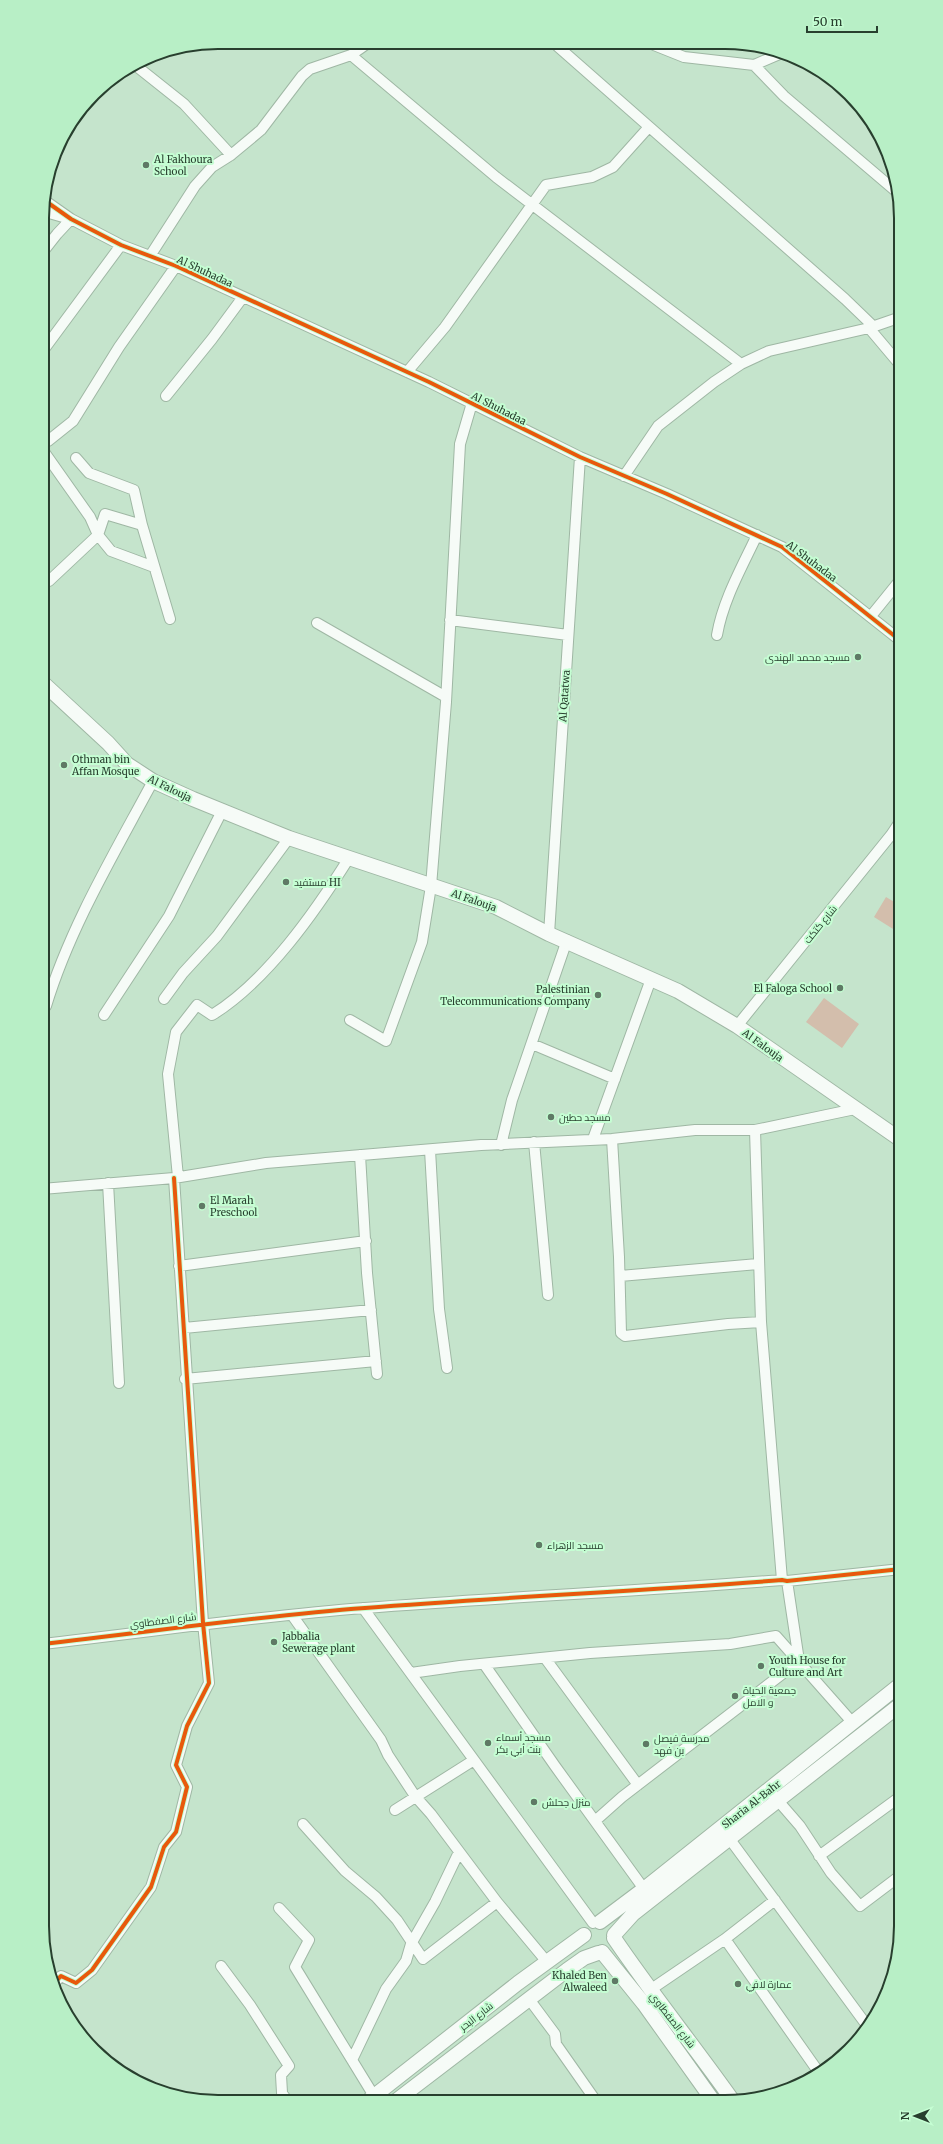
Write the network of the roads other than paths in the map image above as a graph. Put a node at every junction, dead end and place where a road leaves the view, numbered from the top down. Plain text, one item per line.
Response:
1 (360, 49) edge
2 (560, 49) edge
3 (664, 49) edge
4 (351, 55) junction
5 (774, 56) edge
6 (754, 65) junction
7 (139, 68) edge
8 (648, 128) junction
9 (231, 155) junction
10 (891, 186) edge
11 (49, 204) edge
12 (532, 205) junction
13 (49, 213) edge
14 (71, 219) junction
15 (49, 244) edge
16 (121, 245) junction
17 (150, 256) junction
18 (176, 266) junction
19 (243, 297) junction
20 (894, 319) edge
21 (871, 327) junction
22 (49, 343) edge
23 (894, 357) edge
24 (741, 364) junction
25 (407, 372) junction
26 (166, 396) dead end
27 (472, 403) junction
28 (49, 438) edge
29 (49, 450) edge
30 (580, 457) junction
31 (76, 458) dead end
32 (624, 476) junction
33 (142, 525) junction
34 (98, 535) junction
35 (757, 535) junction
36 (154, 567) junction
37 (49, 581) dead end
38 (894, 588) edge
39 (871, 616) junction
40 (170, 619) dead end
41 (450, 620) junction
42 (317, 623) dead end
43 (568, 635) junction
44 (717, 635) dead end
45 (894, 636) edge
46 (49, 688) edge
47 (446, 697) junction
48 (153, 781) junction
49 (222, 811) junction
50 (894, 830) edge
51 (289, 838) junction
52 (349, 858) junction
53 (431, 886) junction
54 (550, 934) junction
55 (567, 940) junction
56 (651, 979) junction
57 (49, 996) edge
58 (164, 999) dead end
59 (104, 1015) dead end
60 (350, 1020) dead end
61 (737, 1026) junction
62 (532, 1044) junction
63 (615, 1079) junction
64 (855, 1109) junction
65 (755, 1130) junction
66 (894, 1135) edge
67 (593, 1139) junction
68 (612, 1139) junction
69 (534, 1142) junction
70 (501, 1144) junction
71 (430, 1150) junction
72 (360, 1156) junction
73 (176, 1177) junction
74 (108, 1182) junction
75 (49, 1188) edge
76 (366, 1241) junction
77 (758, 1264) dead end
78 (179, 1266) junction
79 (620, 1276) junction
80 (548, 1295) dead end
81 (371, 1310) junction
82 (762, 1322) junction
83 (184, 1328) junction
84 (376, 1361) junction
85 (447, 1368) dead end
86 (377, 1374) dead end
87 (185, 1379) junction
88 (119, 1383) dead end
89 (894, 1571) edge
90 (784, 1581) junction
91 (363, 1608) junction
92 (292, 1616) junction
93 (203, 1623) junction
94 (49, 1643) edge
95 (545, 1658) junction
96 (799, 1661) junction
97 (484, 1664) junction
98 (411, 1673) junction
99 (894, 1689) edge
100 (894, 1709) edge
101 (852, 1722) junction
102 (474, 1760) junction
103 (638, 1785) junction
104 (774, 1794) junction
105 (415, 1796) junction
106 (894, 1801) edge
107 (395, 1810) dead end
108 (595, 1821) junction
109 (303, 1824) dead end
110 (725, 1832) junction
111 (459, 1852) junction
112 (820, 1856) junction
113 (894, 1880) edge
114 (644, 1889) junction
115 (775, 1900) junction
116 (497, 1902) junction
117 (279, 1908) dead end
118 (596, 1922) junction
119 (584, 1935) junction
120 (614, 1936) junction
121 (725, 1938) junction
122 (411, 1944) junction
123 (600, 1952) junction
124 (547, 1962) junction
125 (221, 1966) dead end
126 (57, 1978) edge
127 (650, 1990) junction
128 (529, 1999) junction
129 (864, 2022) edge
130 (352, 2060) junction
131 (816, 2069) edge
132 (283, 2095) edge
133 (370, 2095) edge
134 (376, 2095) edge
135 (404, 2095) edge
136 (592, 2095) edge
137 (709, 2095) edge
138 (729, 2095) edge

1 - 4 street
2 - 8 street
3 - 6 street
4 - 9 street
4 - 12 street
5 - 6 street
6 - 10 street
7 - 9 street
8 - 12 street
8 - 21 street
9 - 17 street
11 - 14 street
12 - 24 street
12 - 25 street
13 - 14 street
14 - 15 street
14 - 16 street, Al Shuhadaa
16 - 17 street, Al Shuhadaa
16 - 22 street
17 - 18 street, Al Shuhadaa
18 - 19 street, Al Shuhadaa
18 - 28 street
19 - 25 street, Al Shuhadaa
19 - 26 street
20 - 21 street
21 - 23 street
21 - 24 street
24 - 32 street
25 - 27 street, Al Shuhadaa
27 - 30 street, Al Shuhadaa
27 - 41 street
29 - 34 street
30 - 32 street, Al Shuhadaa
30 - 43 street, Al Qatatwa
31 - 33 street
32 - 35 street, Al Shuhadaa
33 - 34 street
33 - 36 street
34 - 36 street
34 - 37 street
35 - 39 street, Al Shuhadaa
35 - 44 street
36 - 40 street
38 - 39 street
39 - 45 street, Al Shuhadaa
41 - 43 street
41 - 47 street
42 - 47 street
43 - 54 street, Al Qatatwa
46 - 48 main road, Al Falouja
47 - 53 street
48 - 49 main road, Al Falouja
48 - 57 street
49 - 51 main road, Al Falouja
49 - 59 street
50 - 61 street, شارع كتكت
51 - 52 main road, Al Falouja
51 - 58 street
52 - 53 main road, Al Falouja
52 - 73 street
53 - 54 main road, Al Falouja
53 - 60 street
54 - 55 main road, Al Falouja
55 - 56 main road, Al Falouja
55 - 62 street
56 - 61 main road, Al Falouja
56 - 63 street
61 - 64 main road, Al Falouja
62 - 63 street
62 - 70 street
63 - 67 street
64 - 65 street
64 - 66 main road, Al Falouja
65 - 68 street
65 - 82 street
67 - 68 street
67 - 69 street
68 - 79 street
69 - 70 street
69 - 80 street
70 - 71 street
71 - 72 street
71 - 85 street
72 - 73 street
72 - 76 street
73 - 74 street
73 - 78 street
74 - 75 street
74 - 88 street
76 - 78 street
76 - 81 street
77 - 79 street
78 - 83 street
79 - 82 street
81 - 83 street
81 - 84 street
82 - 90 street
83 - 87 street
84 - 86 street
84 - 87 street
87 - 93 street
89 - 90 street, شارع الصفطاوي
90 - 91 street, شارع الصفطاوي
90 - 96 street
91 - 92 street, شارع الصفطاوي
91 - 98 street
92 - 93 street, شارع الصفطاوي
92 - 105 street
93 - 94 street, شارع الصفطاوي
93 - 126 street
95 - 96 street
95 - 97 street
95 - 103 street
96 - 101 street
96 - 103 street
97 - 98 street
97 - 108 street
98 - 102 street
99 - 101 main road, Sharia Al-Bahr
100 - 104 main road, Sharia Al-Bahr
101 - 104 main road, Sharia Al-Bahr
102 - 105 street
102 - 118 street
103 - 108 street
104 - 110 main road, Sharia Al-Bahr
104 - 112 street
105 - 107 street
105 - 111 street
106 - 112 street
108 - 114 street
109 - 122 street
110 - 114 main road, Sharia Al-Bahr
110 - 115 street
110 - 120 main road, Sharia Al-Bahr
111 - 116 street
111 - 122 street
112 - 113 street
114 - 118 main road, Sharia Al-Bahr
115 - 121 street
115 - 129 street
116 - 122 street
116 - 124 street
117 - 130 street
118 - 119 main road
118 - 120 main road
119 - 123 main road
119 - 124 main road, شارع البحر
120 - 123 main road
120 - 127 main road, شارع الصفطاوي
121 - 127 street
121 - 131 street
122 - 130 street
123 - 128 main road, شارع البحر
123 - 137 main road, شارع الصفطاوي
124 - 134 main road, شارع البحر
125 - 132 street
127 - 138 main road, شارع الصفطاوي
128 - 135 main road, شارع البحر
128 - 136 street
130 - 133 street

